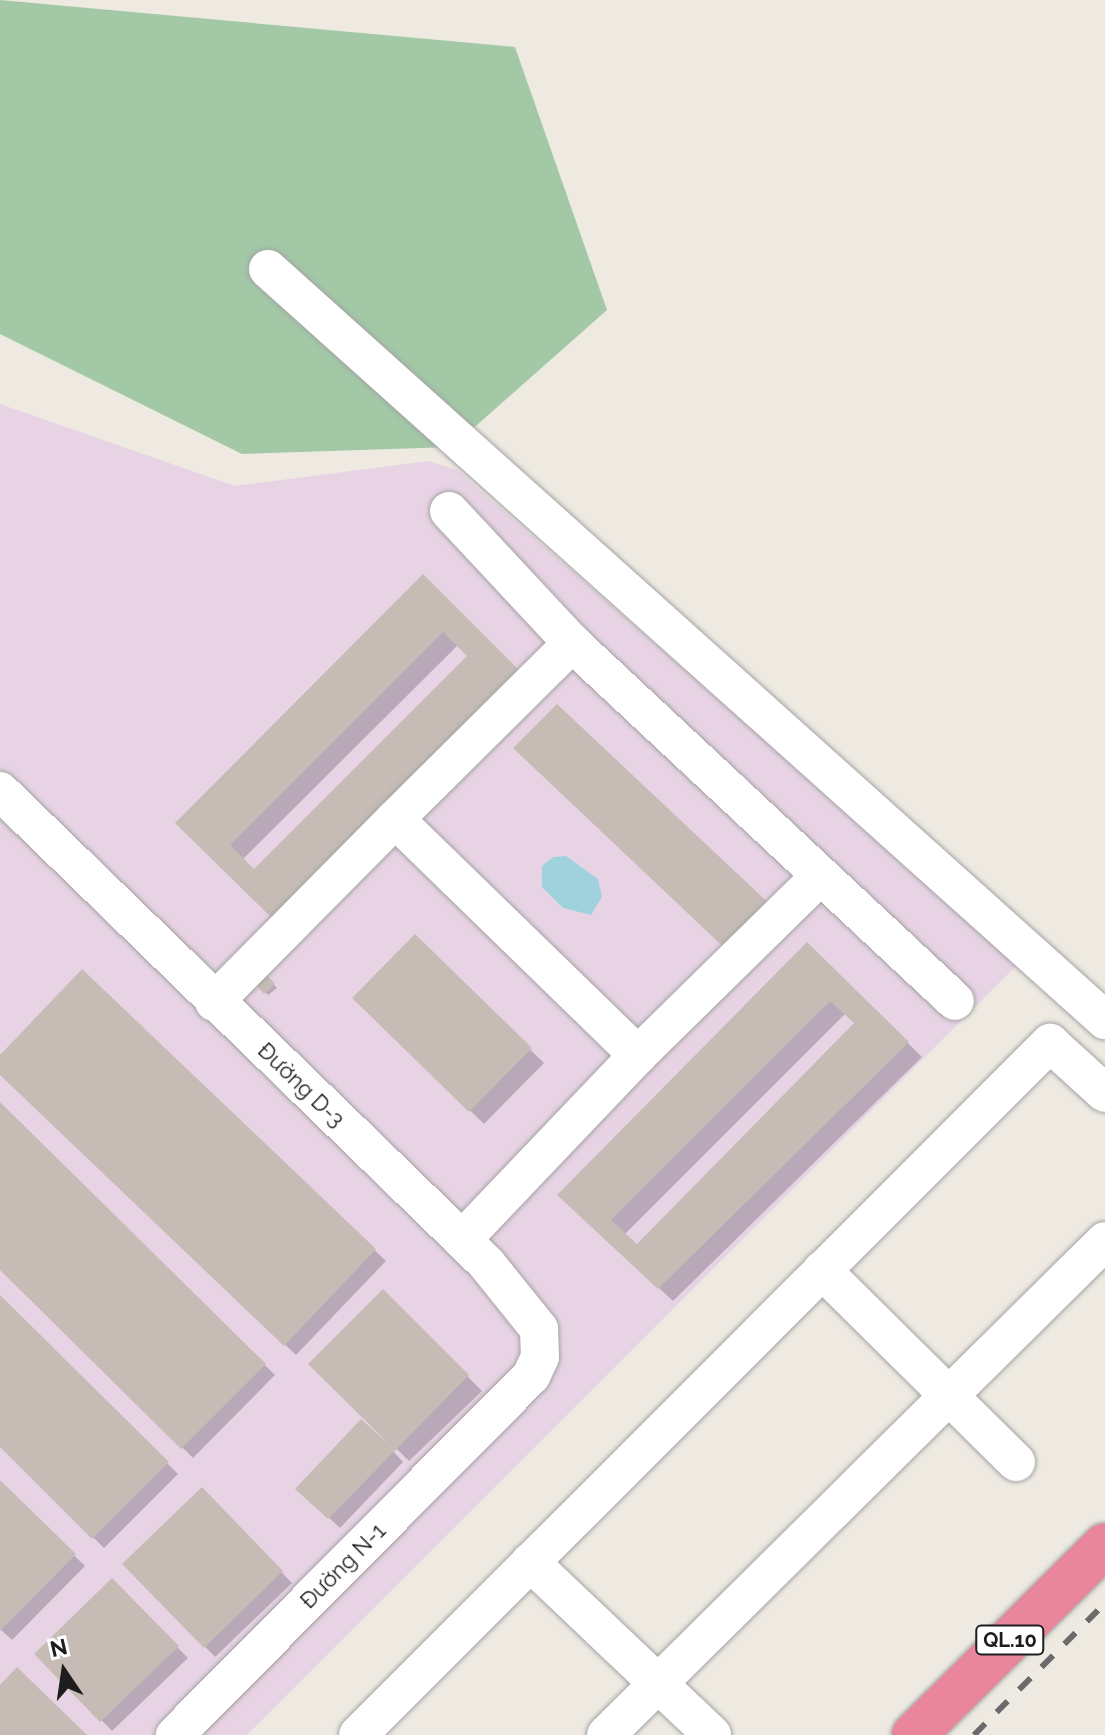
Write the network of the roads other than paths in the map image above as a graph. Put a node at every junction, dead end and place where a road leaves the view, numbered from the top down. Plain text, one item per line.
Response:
1 (268, 269) dead end
2 (449, 511) dead end
3 (572, 643) junction
4 (0, 791) edge
5 (395, 819) junction
6 (820, 876) junction
7 (955, 1001) dead end
8 (214, 1002) junction
9 (1105, 1020) edge
10 (638, 1055) junction
11 (1105, 1093) edge
12 (462, 1240) junction
13 (1105, 1241) edge
14 (822, 1270) junction
15 (950, 1394) junction
16 (510, 1398) joint
17 (1016, 1462) dead end
18 (1105, 1545) edge
19 (530, 1562) junction
20 (658, 1684) junction
21 (175, 1735) edge
22 (358, 1735) edge
23 (606, 1735) edge
24 (712, 1735) edge
25 (914, 1735) edge

1 - 9 street
2 - 3 street
3 - 5 street
3 - 6 street
4 - 8 street, Đường D-3
5 - 8 street
5 - 10 street
6 - 7 street
6 - 10 street
8 - 12 street, Đường D-3
10 - 12 street
11 - 14 street
12 - 16 street, Đường D-3
13 - 15 street
14 - 15 street
14 - 19 street
15 - 17 street
15 - 20 street
16 - 21 street, Đường N-1
18 - 25 highway, QL.10
19 - 20 street
19 - 22 street
20 - 23 street
20 - 24 street

